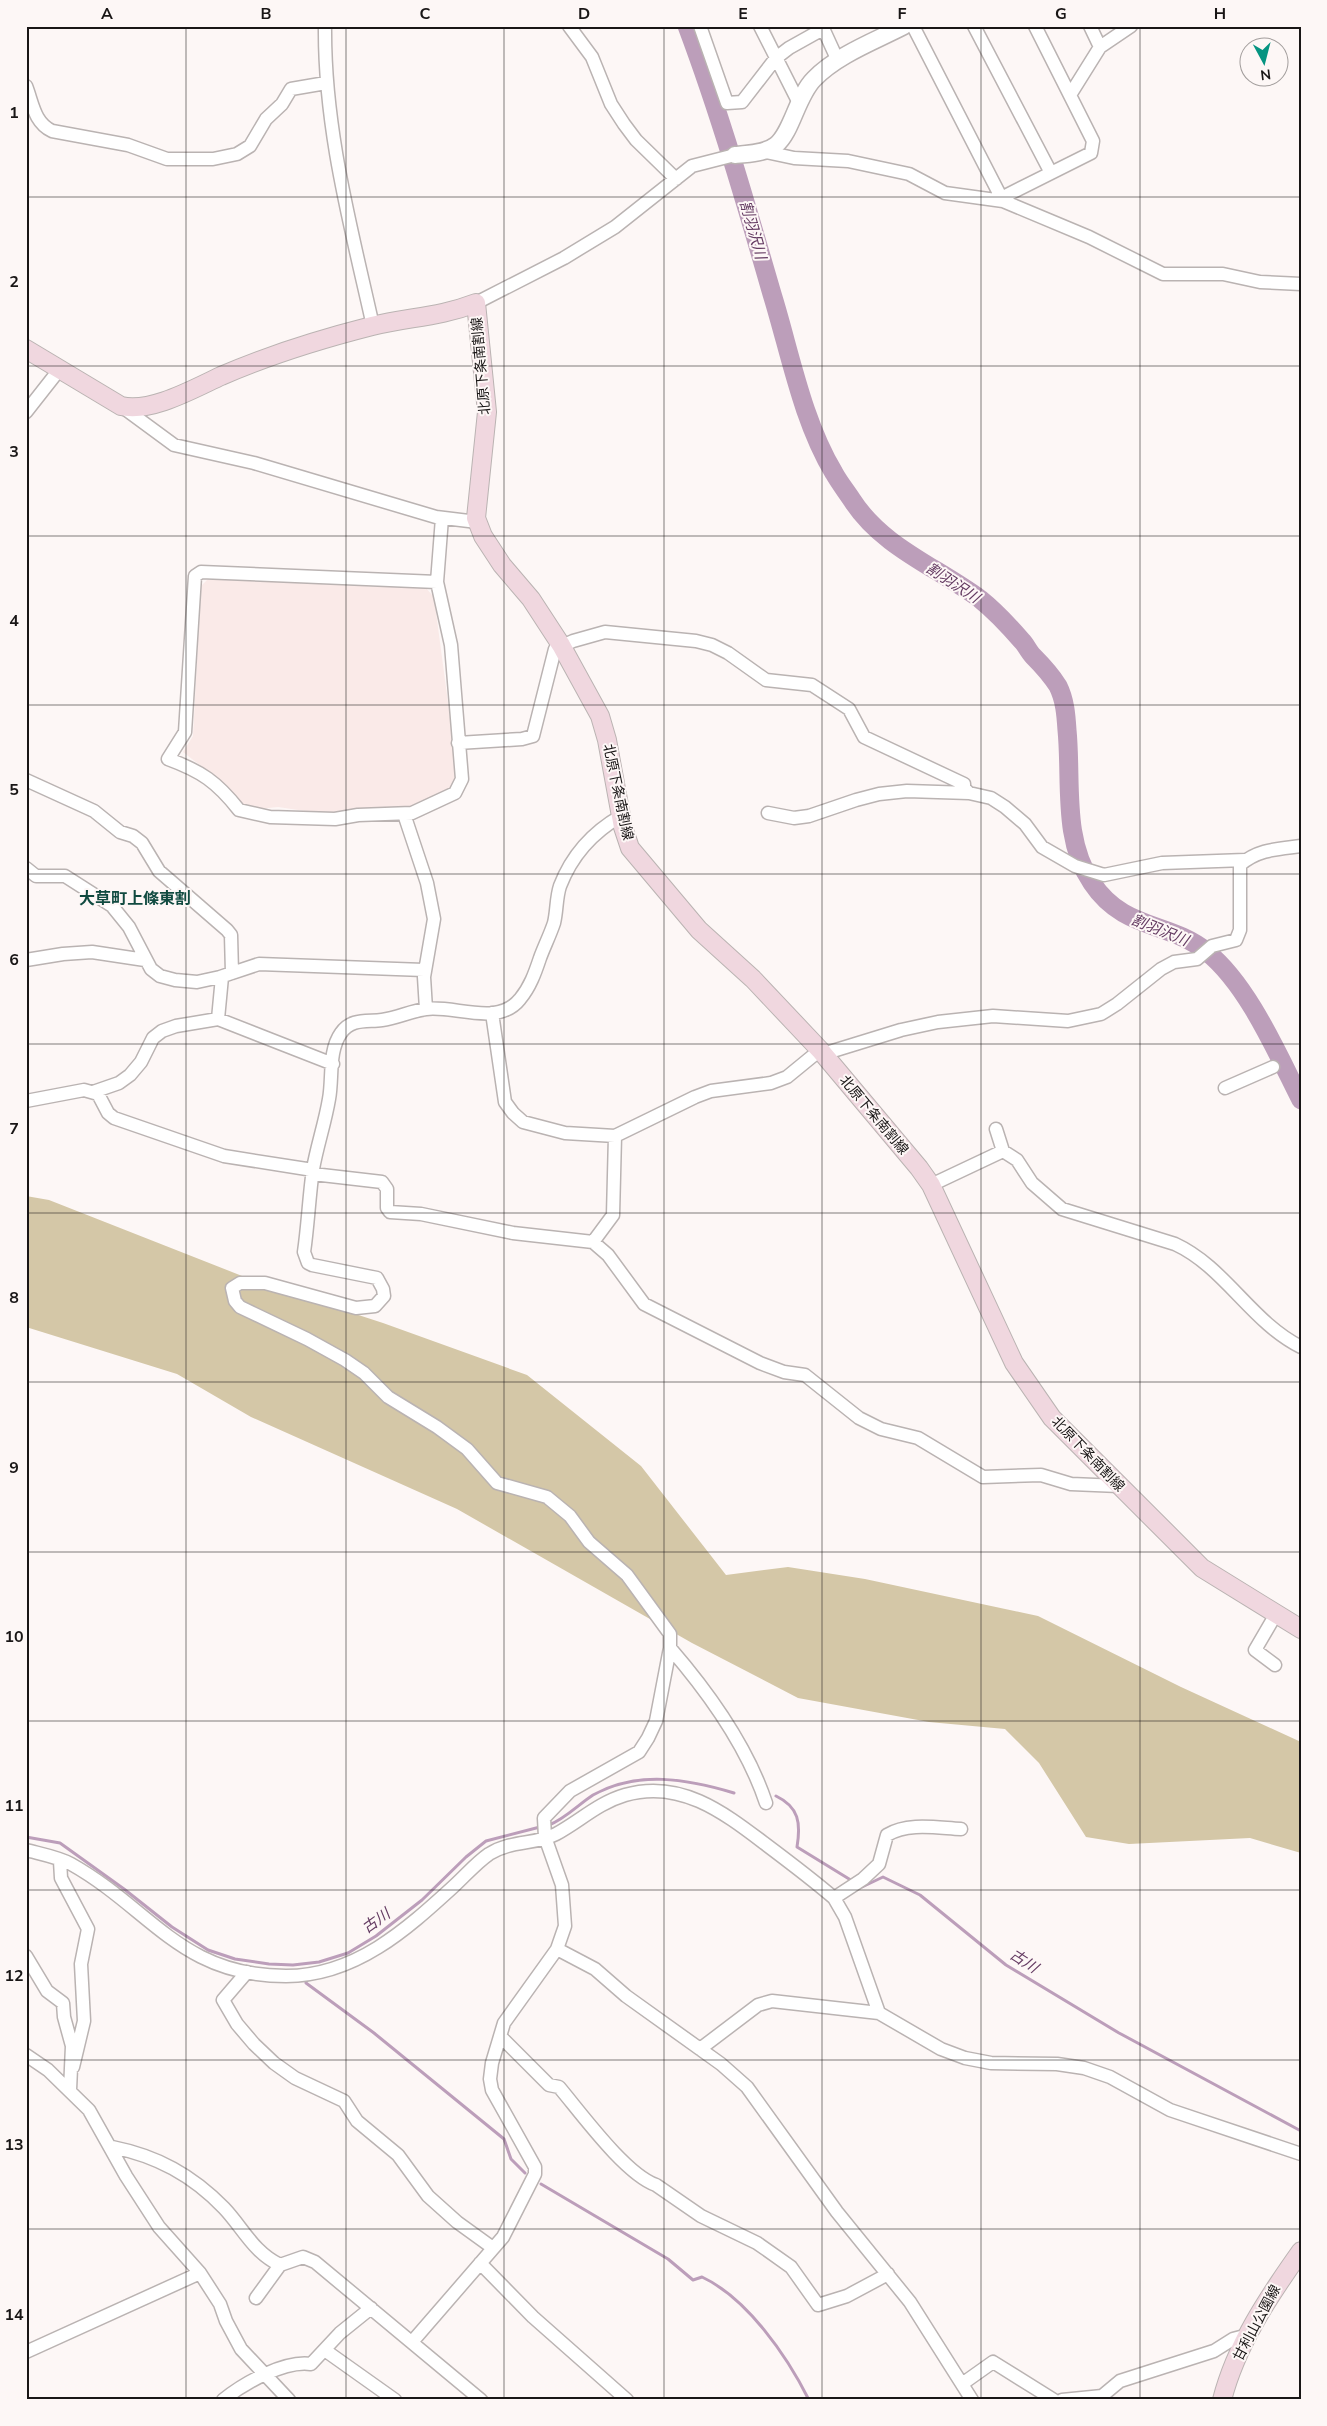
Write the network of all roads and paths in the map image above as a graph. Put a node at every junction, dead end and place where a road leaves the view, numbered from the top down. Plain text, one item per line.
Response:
1 (325, 26) edge
2 (569, 26) edge
3 (700, 26) edge
4 (760, 26) edge
5 (904, 26) edge
6 (913, 26) edge
7 (974, 26) edge
8 (1035, 26) edge
9 (1090, 26) edge
10 (1131, 26) edge
11 (822, 27) edge
12 (1100, 47) junction
13 (776, 58) junction
14 (838, 61) junction
15 (326, 83) junction
16 (26, 86) edge
17 (1070, 96) junction
18 (799, 102) junction
19 (762, 151) junction
20 (728, 157) joint
21 (1050, 173) junction
22 (676, 180) junction
23 (1003, 201) junction
24 (1301, 284) edge
25 (476, 303) junction
26 (373, 326) junction
27 (26, 349) edge
28 (59, 370) junction
29 (121, 406) junction
30 (26, 412) edge
31 (442, 518) junction
32 (478, 522) junction
33 (437, 582) junction
34 (561, 645) junction
35 (458, 743) junction
36 (26, 780) edge
37 (969, 793) junction
38 (768, 813) dead end
39 (404, 814) junction
40 (621, 816) junction
41 (1301, 846) edge
42 (1246, 860) junction
43 (26, 868) edge
44 (26, 960) edge
45 (145, 960) junction
46 (424, 970) junction
47 (227, 975) junction
48 (426, 1009) junction
49 (492, 1013) junction
50 (218, 1019) junction
51 (822, 1052) junction
52 (333, 1064) junction
53 (1273, 1067) dead end
54 (1225, 1088) dead end
55 (93, 1092) junction
56 (26, 1101) edge
57 (996, 1130) dead end
58 (615, 1136) junction
59 (1003, 1151) junction
60 (313, 1172) junction
61 (931, 1185) junction
62 (593, 1242) junction
63 (1301, 1347) edge
64 (1119, 1486) junction
65 (1276, 1614) junction
66 (1301, 1629) edge
67 (670, 1648) junction
68 (1275, 1665) dead end
69 (766, 1803) dead end
70 (961, 1829) dead end
71 (544, 1830) junction
72 (26, 1850) edge
73 (60, 1860) junction
74 (834, 1898) junction
75 (557, 1949) junction
76 (26, 1956) edge
77 (247, 1972) junction
78 (878, 2013) junction
79 (500, 2036) junction
80 (700, 2049) junction
81 (26, 2055) edge
82 (73, 2067) junction
83 (70, 2090) junction
84 (112, 2147) junction
85 (1301, 2154) edge
86 (494, 2248) junction
87 (1301, 2250) edge
88 (480, 2263) junction
89 (280, 2266) junction
90 (200, 2273) junction
91 (888, 2274) junction
92 (256, 2298) dead end
93 (371, 2308) junction
94 (1248, 2335) junction
95 (412, 2342) junction
96 (326, 2351) junction
97 (26, 2352) edge
98 (266, 2374) junction
99 (962, 2384) junction
100 (223, 2400) edge
101 (289, 2400) edge
102 (395, 2400) edge
103 (481, 2400) edge
104 (627, 2400) edge
105 (972, 2400) edge
106 (1054, 2400) edge
107 (1062, 2400) edge
108 (1222, 2400) edge

1 - 15 street
2 - 22 street
3 - 13 street
4 - 13 street
5 - 14 street
6 - 23 street
7 - 21 street
8 - 17 street
9 - 12 street
10 - 12 street
11 - 13 street
11 - 14 street
12 - 17 street
13 - 18 street
14 - 18 street
15 - 16 street
15 - 26 street
17 - 21 street
18 - 19 street
19 - 20 street
19 - 23 street
20 - 22 street
21 - 23 street
22 - 25 street
23 - 24 street
25 - 26 main road, 北原下条南割線
25 - 32 main road, 北原下条南割線
26 - 29 main road, 北原下条南割線
27 - 28 main road, 北原下条南割線
28 - 29 main road, 北原下条南割線
28 - 30 street
29 - 31 street
31 - 32 street
31 - 33 street
32 - 34 main road, 北原下条南割線
33 - 35 street
33 - 39 street
34 - 35 street
34 - 37 street
34 - 40 main road, 北原下条南割線
35 - 39 street
36 - 47 street
37 - 38 street
37 - 42 street
39 - 46 street
40 - 49 street
40 - 51 main road, 北原下条南割線
41 - 42 street
42 - 51 street
43 - 45 street
44 - 45 street
45 - 47 street
46 - 47 street
46 - 48 street
47 - 50 street
48 - 49 street
48 - 52 street
49 - 58 street
50 - 52 street
50 - 55 street
51 - 58 street
51 - 61 main road, 北原下条南割線
52 - 60 street
53 - 54 street
55 - 56 street
55 - 60 street
57 - 59 street
58 - 62 street
59 - 61 street
59 - 63 street
60 - 62 street
60 - 67 street
61 - 64 main road, 北原下条南割線
62 - 64 street
64 - 65 main road, 北原下条南割線
65 - 66 main road, 北原下条南割線
65 - 68 street
67 - 69 street
67 - 71 street
70 - 74 street
71 - 74 street
71 - 75 street
71 - 77 street
72 - 73 street
73 - 77 street
73 - 82 street
74 - 78 street
75 - 79 street
75 - 80 street
76 - 82 street
77 - 86 street
78 - 80 street
78 - 85 street
79 - 86 street
79 - 91 street
80 - 91 street
81 - 83 street
82 - 83 street
83 - 84 street
84 - 89 street
84 - 90 street
86 - 88 street
87 - 94 main road, 甘利山公園線
88 - 95 street
88 - 104 street
89 - 92 street
89 - 93 street
90 - 97 street
90 - 98 street
91 - 99 street
93 - 95 street
93 - 96 street
94 - 107 street
94 - 108 main road, 甘利山公園線
95 - 103 street
96 - 98 street
96 - 102 street
98 - 100 street
98 - 101 street
99 - 105 street
99 - 106 street

